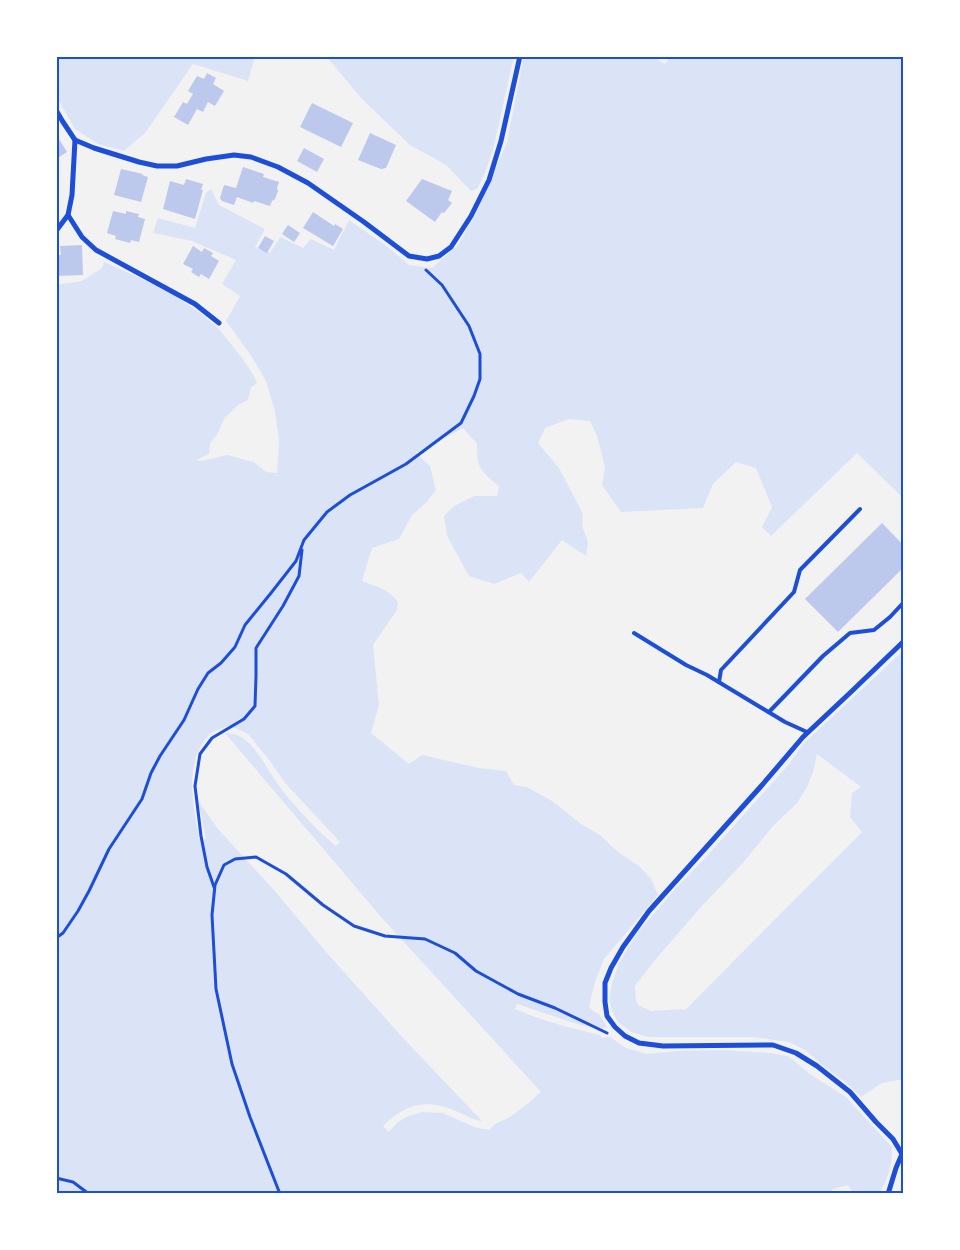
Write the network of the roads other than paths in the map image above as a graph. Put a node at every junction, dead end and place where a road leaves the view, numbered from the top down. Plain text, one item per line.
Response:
1 (520, 56) edge
2 (56, 110) edge
3 (76, 140) junction
4 (68, 215) junction
5 (56, 231) edge
6 (219, 323) dead end
7 (860, 510) dead end
8 (904, 602) edge
9 (634, 633) dead end
10 (904, 641) edge
11 (719, 682) junction
12 (769, 712) junction
13 (807, 732) junction
14 (903, 1155) edge
15 (888, 1194) edge

1 - 3 street
2 - 3 street
3 - 4 street
4 - 5 street
4 - 6 street
7 - 11 lane
8 - 12 lane
9 - 11 lane
10 - 13 street
11 - 12 lane
12 - 13 lane
13 - 14 street
14 - 15 street

